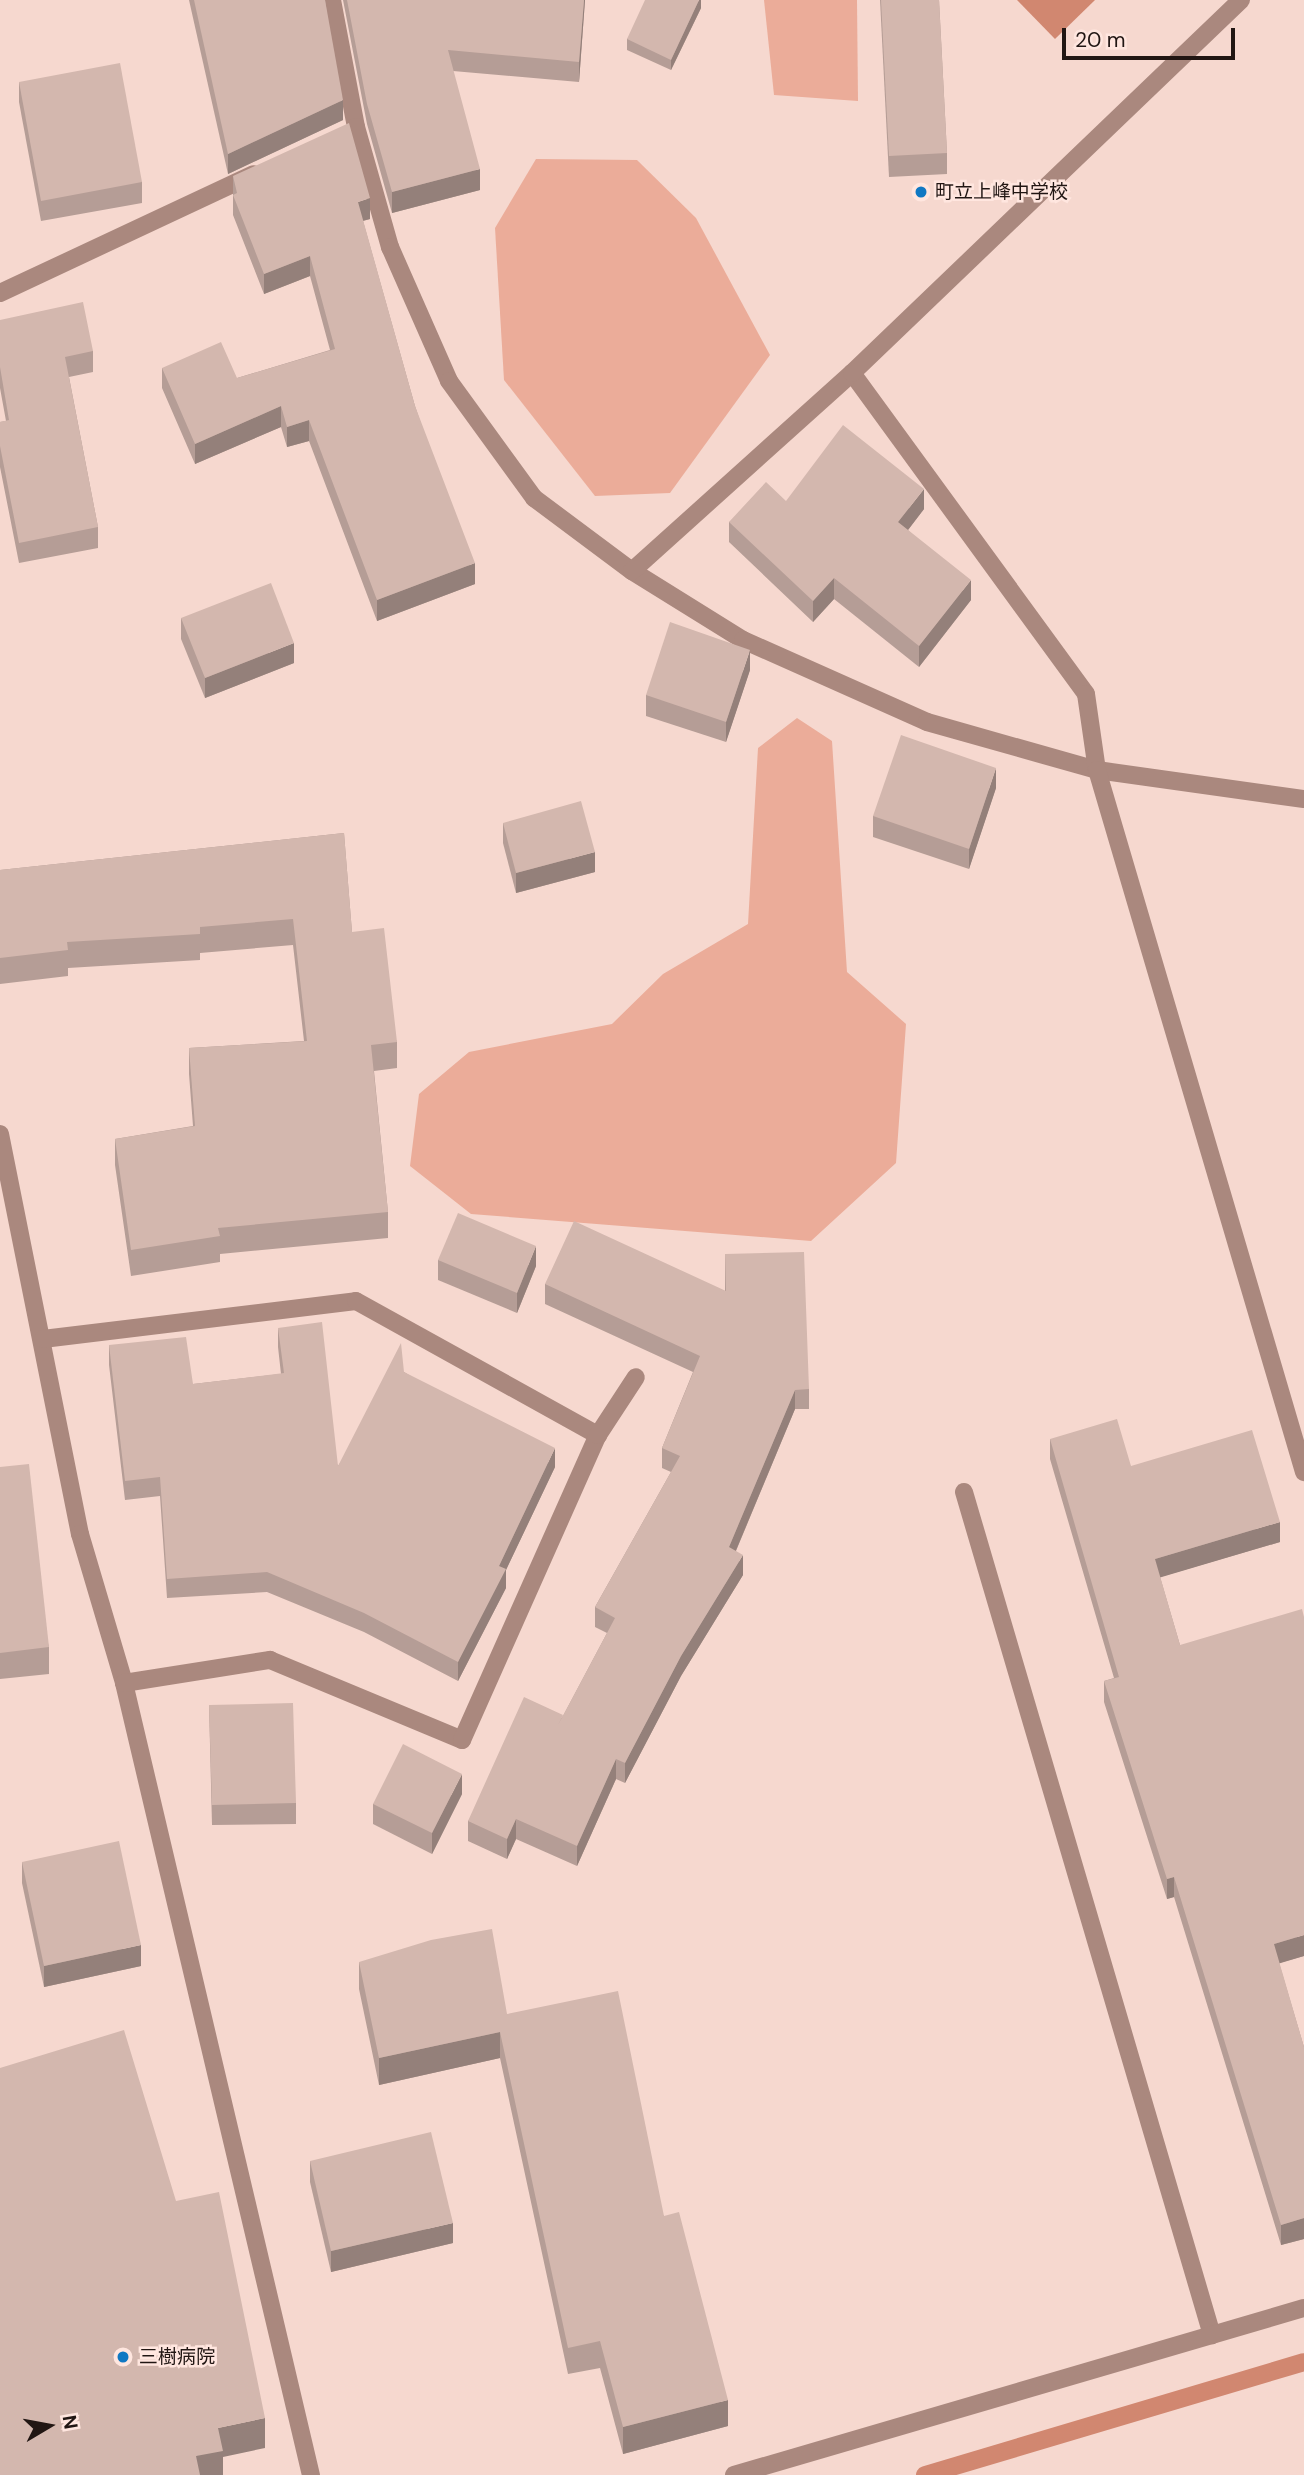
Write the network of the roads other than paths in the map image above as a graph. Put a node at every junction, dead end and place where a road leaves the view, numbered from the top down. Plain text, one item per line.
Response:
1 (332, 0) edge
2 (1241, 0) edge
3 (270, 167) edge
4 (0, 293) edge
5 (852, 373) junction
6 (632, 571) junction
7 (1097, 770) junction
8 (1304, 799) edge
9 (0, 1134) edge
10 (43, 1339) junction
11 (636, 1377) dead end
12 (598, 1435) junction
13 (1304, 1472) edge
14 (964, 1492) dead end
15 (124, 1683) junction
16 (1304, 2308) edge
17 (1212, 2335) junction
18 (312, 2475) edge
19 (734, 2475) edge

1 - 6 street
2 - 5 street
3 - 4 street
5 - 6 street
5 - 7 street
6 - 7 street
7 - 8 street
7 - 13 street
9 - 10 street
10 - 12 street
10 - 15 street
11 - 12 street
12 - 15 street
14 - 17 street
15 - 18 street
16 - 17 street
17 - 19 street

